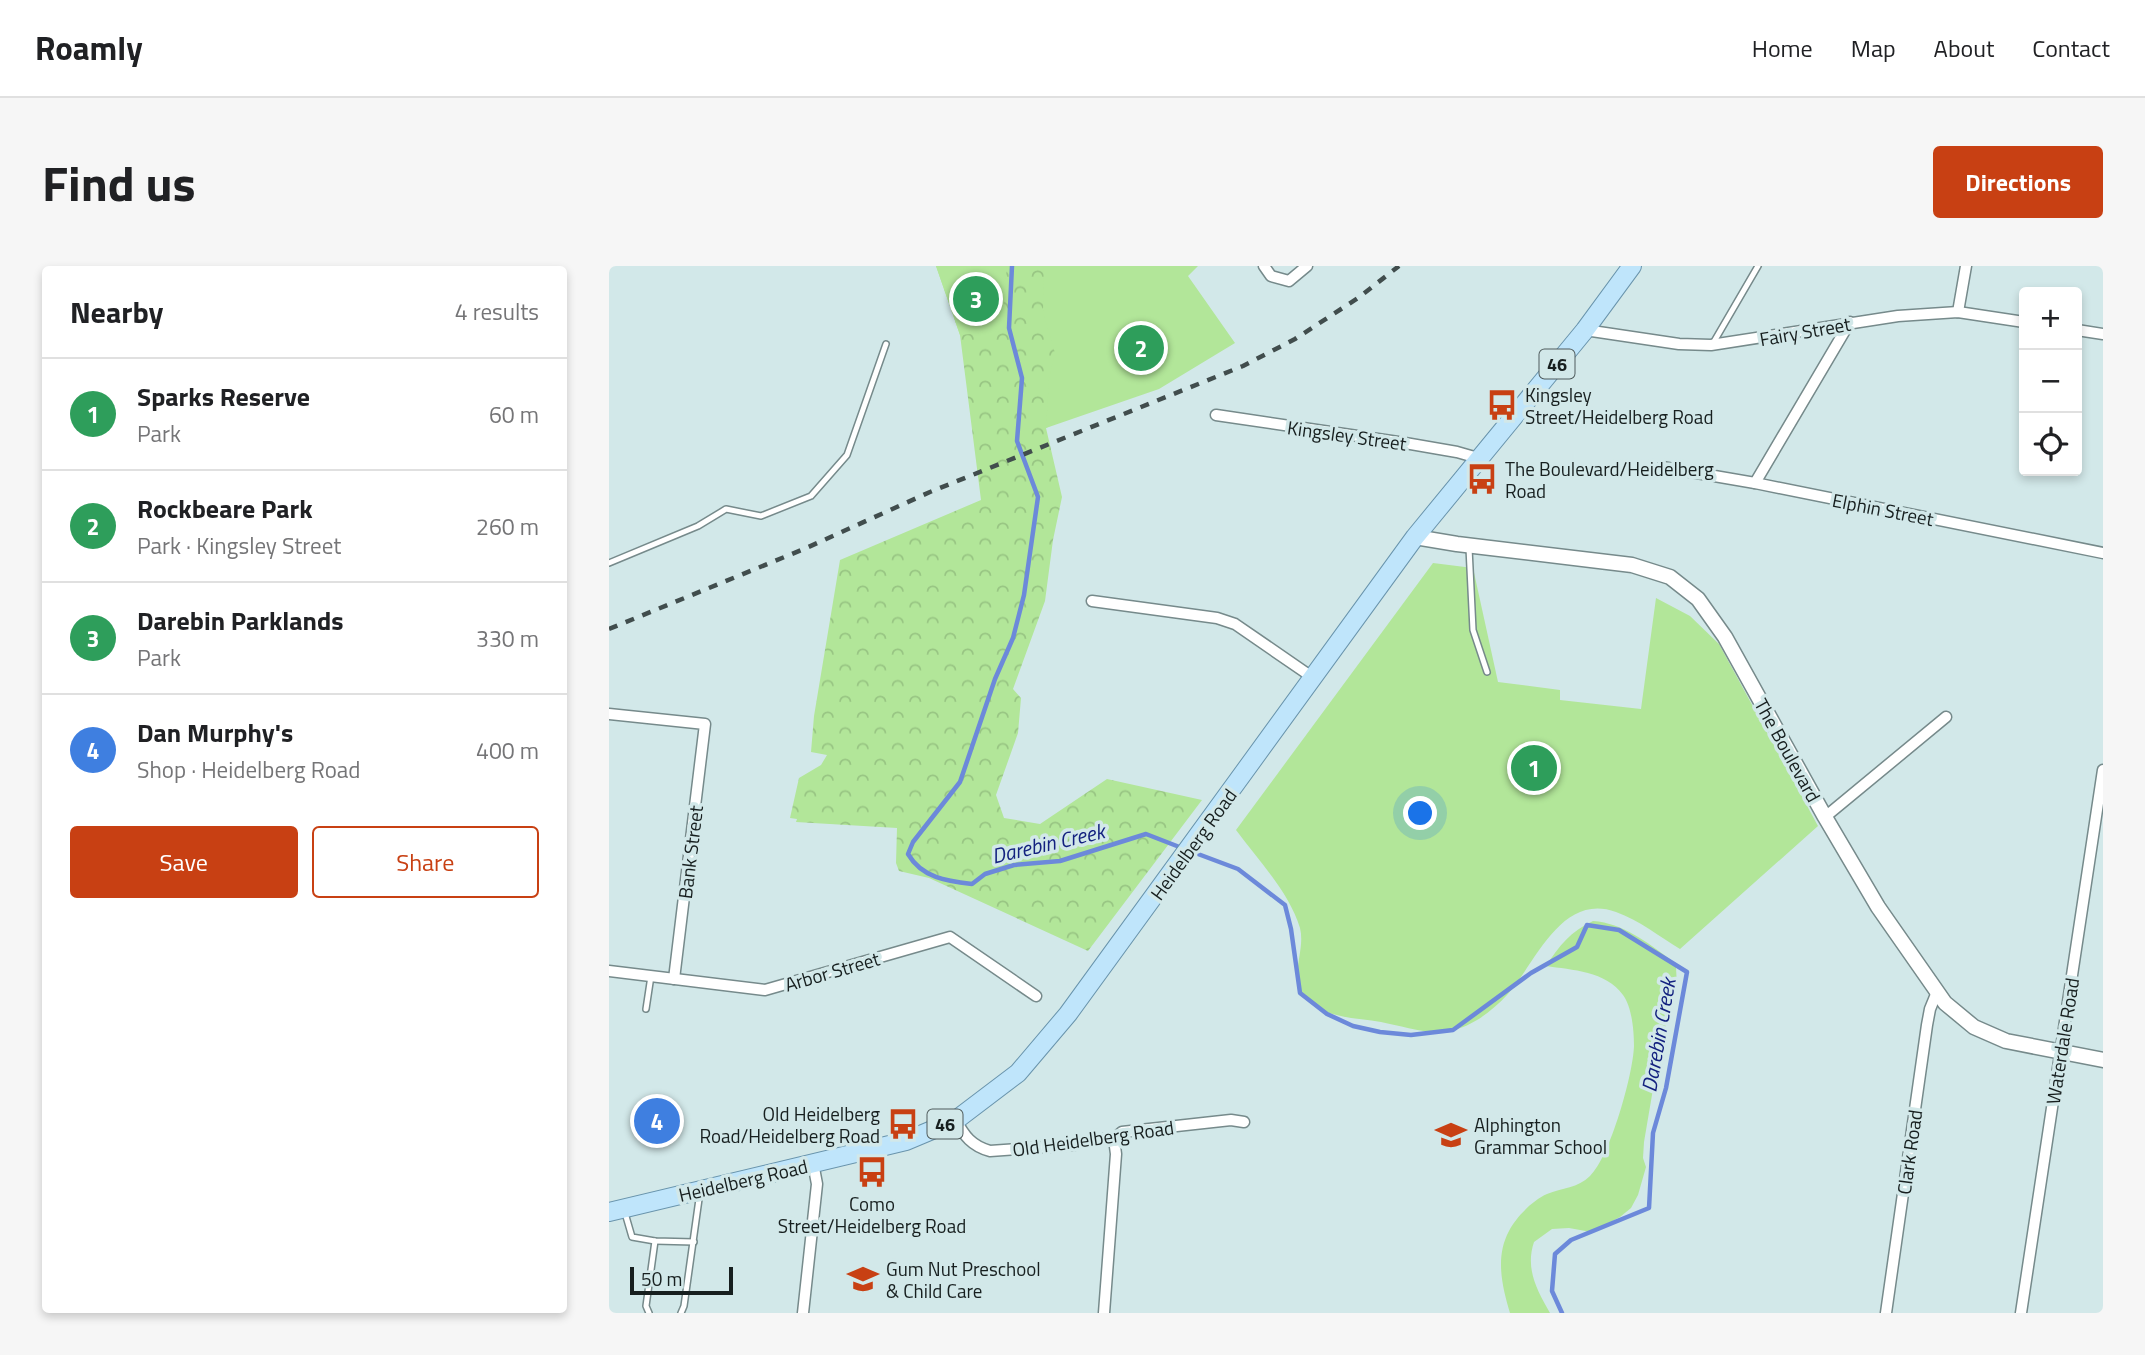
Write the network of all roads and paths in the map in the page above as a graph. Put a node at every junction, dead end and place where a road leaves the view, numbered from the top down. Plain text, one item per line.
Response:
1 (1264, 266) edge
2 (1307, 266) edge
3 (1632, 266) edge
4 (1758, 266) edge
5 (1966, 266) edge
6 (1958, 313) junction
7 (2019, 321) edge
8 (1850, 322) junction
9 (1585, 330) junction
10 (2082, 331) edge
11 (2103, 334) edge
12 (886, 344) dead end
13 (1711, 345) junction
14 (1216, 415) dead end
15 (1478, 458) junction
16 (1662, 467) dead end
17 (1755, 483) junction
18 (1415, 537) junction
19 (1469, 546) junction
20 (2103, 553) edge
21 (609, 563) edge
22 (1093, 601) dead end
23 (1487, 672) dead end
24 (1312, 677) junction
25 (609, 714) edge
26 (1946, 718) dead end
27 (2103, 769) edge
28 (1825, 817) junction
29 (609, 971) edge
30 (651, 976) junction
31 (674, 979) junction
32 (1937, 992) junction
33 (1036, 996) dead end
34 (646, 1009) dead end
35 (2060, 1054) junction
36 (2103, 1060) edge
37 (956, 1120) junction
38 (1244, 1122) dead end
39 (1114, 1139) junction
40 (813, 1163) junction
41 (701, 1189) junction
42 (616, 1210) edge
43 (655, 1241) junction
44 (694, 1242) junction
45 (649, 1313) edge
46 (681, 1313) edge
47 (803, 1313) edge
48 (1104, 1313) edge
49 (1886, 1313) edge
50 (2021, 1313) edge

1 - 2 street
3 - 9 main road, Heidelberg Road / 46
4 - 13 lane
5 - 6 street
6 - 7 street, Fairy Street
6 - 8 street, Fairy Street
8 - 13 street, Fairy Street
8 - 17 street
9 - 13 street, Fairy Street
9 - 15 main road, Heidelberg Road / 46
10 - 11 street
12 - 21 lane
14 - 15 street, Kingsley Street
15 - 18 main road, Heidelberg Road / 46
16 - 17 street, Elphin Street
17 - 20 street, Elphin Street
18 - 19 street, The Boulevard
18 - 24 main road, Heidelberg Road / 46
19 - 23 lane
19 - 28 street, The Boulevard
22 - 24 street
24 - 37 main road, Heidelberg Road / 46
25 - 31 street, Bank Street
26 - 28 street
27 - 35 street, Waterdale Road
28 - 32 street, The Boulevard
29 - 30 street, Arbor Street
30 - 31 street, Arbor Street
30 - 34 lane
31 - 33 street, Arbor Street
32 - 35 street, The Boulevard
32 - 49 street, Clark Road
35 - 36 street, The Boulevard
35 - 50 street, Waterdale Road
37 - 39 street, Old Heidelberg Road
37 - 40 main road, Heidelberg Road / 46
38 - 39 street, Old Heidelberg Road
39 - 48 street
40 - 41 main road, Heidelberg Road / 46
40 - 47 street
41 - 42 main road, Heidelberg Road / 46
41 - 44 lane
42 - 43 lane
43 - 44 lane
43 - 45 lane
44 - 46 lane

